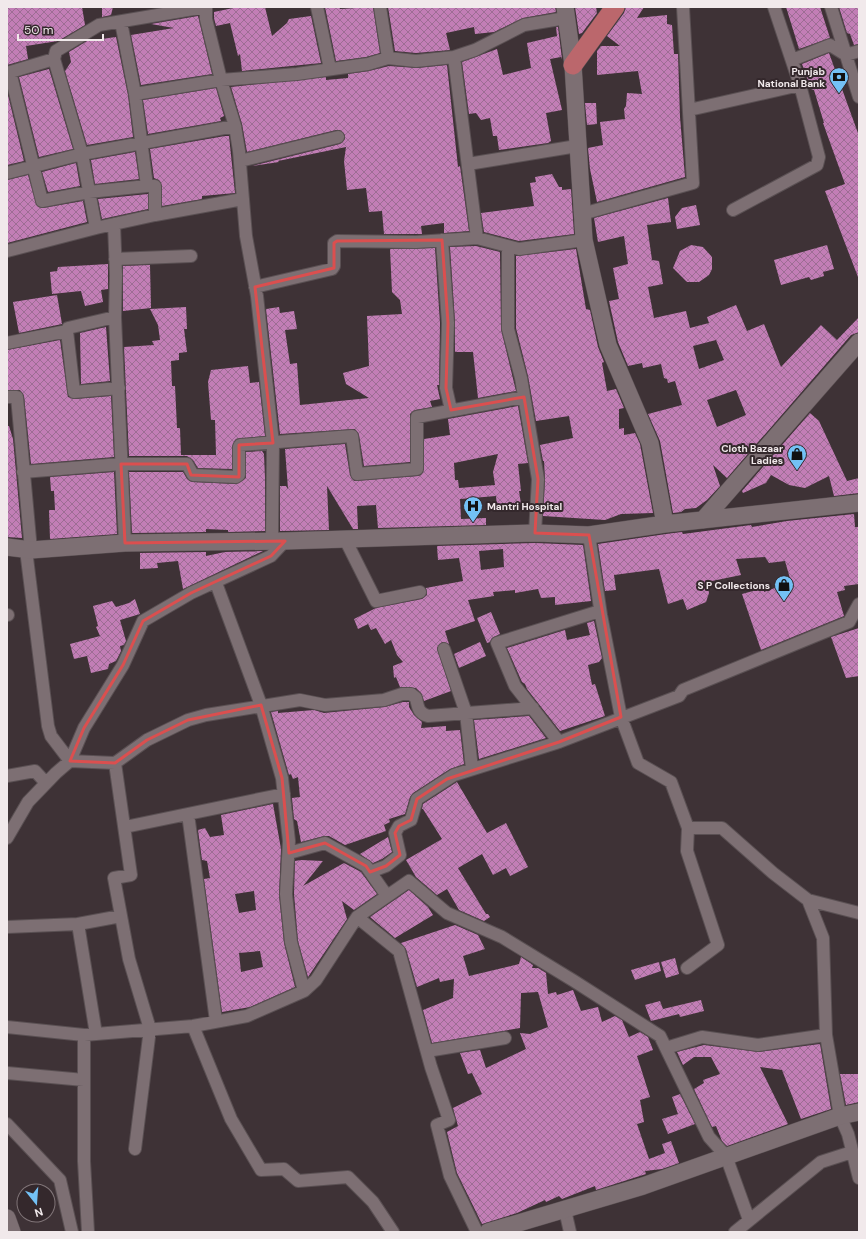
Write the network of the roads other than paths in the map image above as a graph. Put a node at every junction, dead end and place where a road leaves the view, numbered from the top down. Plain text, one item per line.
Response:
1 (205, 7) edge
2 (317, 7) edge
3 (380, 7) edge
4 (615, 7) edge
5 (683, 7) edge
6 (774, 7) edge
7 (831, 7) edge
8 (565, 12) edge
9 (121, 22) junction
10 (859, 51) edge
11 (846, 55) junction
12 (454, 57) junction
13 (388, 58) junction
14 (54, 59) junction
15 (792, 60) junction
16 (573, 64) junction
17 (330, 69) junction
18 (8, 72) edge
19 (221, 80) junction
20 (800, 85) junction
21 (135, 94) junction
22 (859, 97) edge
23 (689, 110) junction
24 (235, 126) junction
25 (338, 137) dead end
26 (143, 143) junction
27 (577, 146) junction
28 (82, 154) junction
29 (240, 161) junction
30 (468, 164) junction
31 (33, 167) junction
32 (7, 173) edge
33 (147, 186) junction
34 (89, 192) junction
35 (243, 199) junction
36 (733, 210) dead end
37 (582, 214) junction
38 (155, 215) junction
39 (114, 224) junction
40 (96, 228) junction
41 (478, 238) junction
42 (442, 240) junction
43 (584, 240) junction
44 (508, 246) junction
45 (7, 252) edge
46 (191, 256) dead end
47 (115, 259) junction
48 (255, 287) junction
49 (114, 317) junction
50 (66, 332) junction
51 (859, 342) edge
52 (7, 343) edge
53 (118, 388) junction
54 (7, 397) edge
55 (524, 397) junction
56 (451, 410) junction
57 (273, 443) junction
58 (121, 464) junction
59 (23, 472) junction
60 (859, 503) edge
61 (703, 520) junction
62 (665, 524) junction
63 (535, 533) junction
64 (588, 534) junction
65 (345, 539) junction
66 (278, 541) junction
67 (125, 543) junction
68 (7, 547) edge
69 (29, 550) junction
70 (216, 583) junction
71 (420, 592) dead end
72 (859, 604) edge
73 (600, 611) junction
74 (444, 649) dead end
75 (261, 705) junction
76 (533, 708) junction
77 (466, 713) junction
78 (621, 717) junction
79 (559, 742) junction
80 (70, 761) junction
81 (116, 763) junction
82 (472, 769) junction
83 (7, 776) edge
84 (46, 783) junction
85 (284, 794) junction
86 (188, 814) junction
87 (124, 827) junction
88 (688, 828) junction
89 (7, 838) edge
90 (289, 853) junction
91 (370, 872) junction
92 (387, 896) junction
93 (808, 900) junction
94 (859, 913) edge
95 (121, 916) junction
96 (357, 917) junction
97 (78, 924) junction
98 (7, 927) edge
99 (687, 968) dead end
100 (304, 991) junction
101 (216, 1021) junction
102 (193, 1026) junction
103 (7, 1027) edge
104 (150, 1029) junction
105 (96, 1034) junction
106 (84, 1035) junction
107 (826, 1035) junction
108 (504, 1038) dead end
109 (666, 1048) junction
110 (427, 1051) junction
111 (7, 1073) edge
112 (84, 1080) junction
113 (859, 1112) edge
114 (840, 1116) junction
115 (7, 1124) edge
116 (135, 1149) dead end
117 (852, 1152) junction
118 (726, 1156) junction
119 (859, 1178) edge
120 (565, 1210) junction
121 (7, 1218) edge
122 (749, 1220) junction
123 (12, 1232) edge
124 (72, 1232) edge
125 (88, 1232) edge
126 (393, 1232) edge
127 (478, 1232) edge
128 (488, 1232) edge
129 (570, 1232) edge
130 (735, 1232) edge

1 - 9 street
1 - 19 street
2 - 17 street
3 - 13 street
4 - 16 main road
5 - 23 street
6 - 15 street
7 - 11 street
8 - 12 street
8 - 16 street
9 - 14 street
9 - 21 street
10 - 11 street
11 - 15 street
11 - 22 street
12 - 13 street
12 - 30 street
13 - 17 street
14 - 18 street
14 - 28 street
15 - 20 street
16 - 27 street
17 - 19 street
18 - 31 street
19 - 21 street
19 - 24 street
20 - 23 street
20 - 36 street
21 - 26 street
23 - 37 street
24 - 26 street
24 - 29 street
25 - 29 street
26 - 28 street
26 - 33 street
27 - 30 street
27 - 37 street
28 - 31 street
28 - 34 street
29 - 35 street
30 - 41 street
31 - 32 street
31 - 34 street
33 - 34 street
33 - 38 street
34 - 40 street
35 - 38 street
35 - 48 street
37 - 43 street
38 - 39 street
39 - 40 street
39 - 47 street
40 - 45 street
41 - 42 street
41 - 44 street
42 - 48 street
42 - 56 street
43 - 44 street
43 - 62 street
44 - 55 street
46 - 47 street
47 - 49 street
48 - 57 street
49 - 50 street
49 - 53 street
50 - 52 street
50 - 53 street
51 - 61 street
53 - 58 street
54 - 59 street
55 - 56 street
55 - 63 street
56 - 57 street
57 - 58 street
57 - 66 street
58 - 59 street
58 - 67 street
59 - 69 street
60 - 61 street
61 - 62 street
62 - 64 street
63 - 64 street
63 - 65 street
64 - 73 street
65 - 66 street
65 - 71 street
66 - 67 street
66 - 70 street
67 - 69 street
68 - 69 street
69 - 80 street
70 - 75 street
70 - 80 street
72 - 78 street
73 - 76 street
73 - 78 street
74 - 77 street
75 - 77 street
75 - 81 street
75 - 85 street
76 - 77 street
76 - 79 street
77 - 82 street
78 - 79 street
78 - 88 street
79 - 82 street
80 - 81 street
80 - 84 street
81 - 87 street
82 - 91 street
83 - 84 street
84 - 89 street
85 - 86 street
85 - 90 street
86 - 87 street
86 - 101 street
87 - 95 street
88 - 93 street
88 - 99 street
90 - 91 street
90 - 100 street
91 - 92 street
92 - 96 street
92 - 109 street
93 - 94 street
93 - 107 street
95 - 97 street
95 - 104 street
96 - 100 street
96 - 110 street
97 - 98 street
97 - 105 street
100 - 101 street
101 - 102 street
102 - 104 street
102 - 126 street
103 - 106 street
104 - 105 street
104 - 116 street
105 - 106 street
106 - 112 street
107 - 109 street
107 - 114 street
108 - 110 street
109 - 118 street
110 - 127 street
111 - 112 street
112 - 125 street
113 - 114 street
114 - 117 street
114 - 118 street
115 - 124 street
117 - 119 street
117 - 122 street
118 - 120 street
118 - 122 street
120 - 128 street
120 - 129 street
121 - 123 street
122 - 130 street

